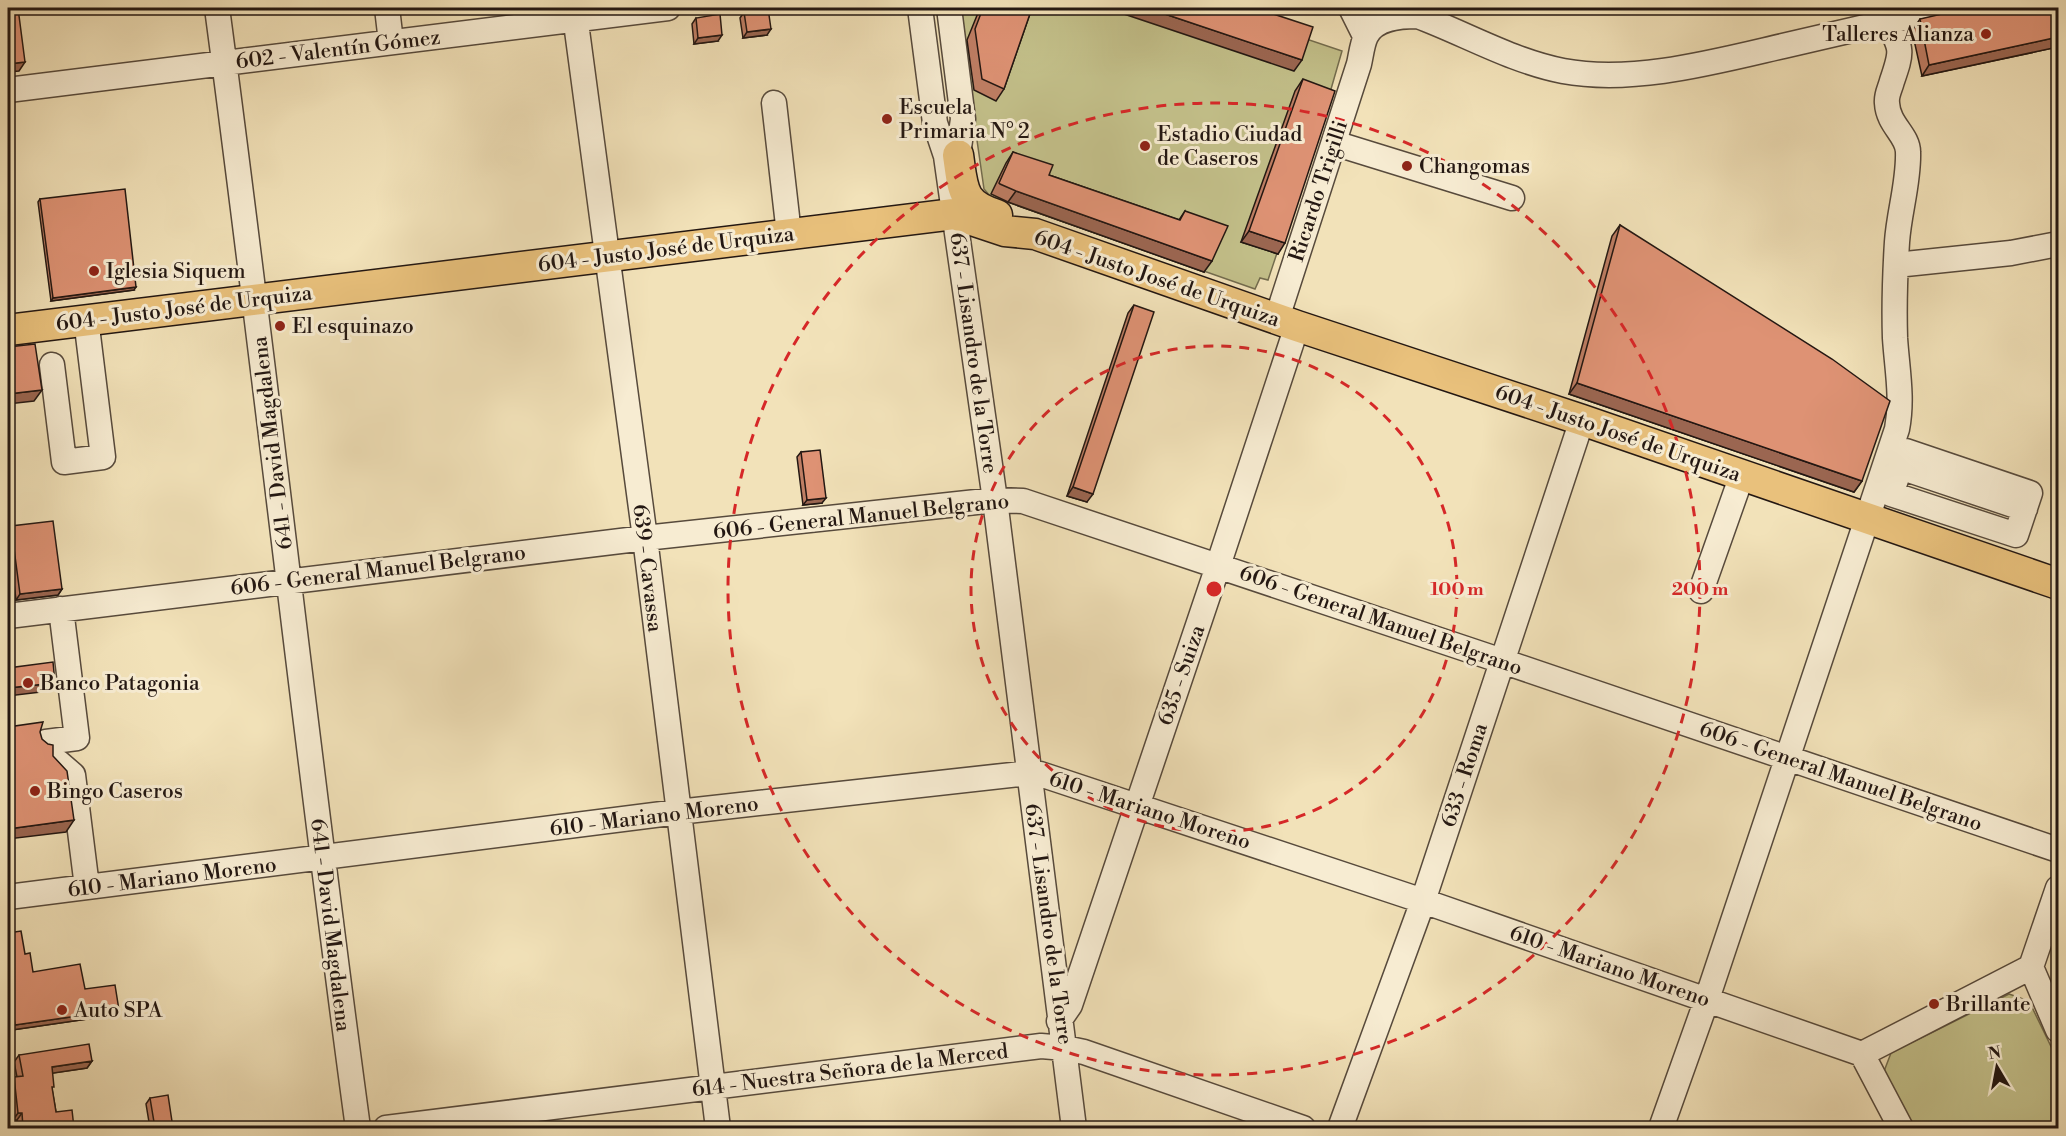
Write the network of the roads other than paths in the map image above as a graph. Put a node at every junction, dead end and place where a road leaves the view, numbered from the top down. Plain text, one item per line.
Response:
1 (217, 8) edge
2 (387, 8) edge
3 (668, 8) edge
4 (920, 8) edge
5 (936, 8) edge
6 (949, 8) edge
7 (1947, 8) edge
8 (575, 13) edge
9 (1353, 17) edge
10 (1887, 22) junction
11 (391, 42) junction
12 (225, 63) junction
13 (8, 90) edge
14 (774, 103) dead end
15 (1334, 143) junction
16 (952, 156) junction
17 (1512, 198) dead end
18 (954, 214) junction
19 (789, 234) junction
20 (1035, 234) junction
21 (2058, 244) edge
22 (607, 257) junction
23 (1896, 265) junction
24 (255, 298) junction
25 (86, 320) junction
26 (1287, 322) junction
27 (8, 330) edge
28 (52, 365) dead end
29 (1582, 420) junction
30 (1895, 468) junction
31 (1742, 475) junction
32 (995, 500) junction
33 (1868, 519) junction
34 (2016, 535) junction
35 (645, 538) junction
36 (2006, 565) junction
37 (1218, 566) junction
38 (288, 580) junction
39 (2058, 584) edge
40 (1701, 591) dead end
41 (61, 609) junction
42 (8, 616) edge
43 (1502, 661) junction
44 (1788, 758) junction
45 (1029, 773) junction
46 (1137, 806) junction
47 (678, 812) junction
48 (2058, 850) edge
49 (322, 858) junction
50 (87, 887) junction
51 (2058, 888) edge
52 (8, 897) edge
53 (1423, 901) junction
54 (2031, 967) junction
55 (1707, 999) junction
56 (1059, 1021) junction
57 (2058, 1030) edge
58 (1065, 1048) junction
59 (1862, 1054) junction
60 (713, 1086) junction
61 (358, 1128) edge
62 (386, 1128) edge
63 (718, 1128) edge
64 (1074, 1128) edge
65 (1303, 1128) edge
66 (1340, 1128) edge
67 (1661, 1128) edge
68 (1901, 1128) edge

1 - 12 street, 641 - David Magdalena
2 - 11 street
3 - 8 street, 602 - Valentín Gómez
4 - 16 street, 637 - Lisandro de la Torre
5 - 16 street
6 - 16 street, 637 - Lisandro de la Torre
7 - 10 street
8 - 11 street, 602 - Valentín Gómez
8 - 22 street, 639 - Cavassa
9 - 10 street
9 - 15 street, Ricardo Trigilli
10 - 23 street
11 - 12 street, 602 - Valentín Gómez
12 - 13 street, 602 - Valentín Gómez
12 - 24 street, 641 - David Magdalena
14 - 19 street
15 - 17 street
15 - 26 street, Ricardo Trigilli
16 - 18 street, 637 - Lisandro de la Torre
16 - 20 main road
18 - 19 main road, 604 - Justo José de Urquiza
18 - 20 main road, 604 - Justo José de Urquiza
18 - 32 street, 637 - Lisandro de la Torre
19 - 22 main road, 604 - Justo José de Urquiza
20 - 26 main road, 604 - Justo José de Urquiza
21 - 23 street
22 - 24 main road, 604 - Justo José de Urquiza
22 - 35 street, 639 - Cavassa
23 - 30 street
24 - 25 main road, 604 - Justo José de Urquiza
24 - 38 street, 641 - David Magdalena
25 - 27 main road, 604 - Justo José de Urquiza
25 - 28 street
26 - 29 main road, 604 - Justo José de Urquiza
26 - 37 street, 635 - Suiza
29 - 31 main road, 604 - Justo José de Urquiza
29 - 43 street, 633 - Roma
30 - 33 street
30 - 34 street
30 - 34 street
31 - 33 main road, 604 - Justo José de Urquiza
31 - 40 street
32 - 35 street, 606 - General Manuel Belgrano
32 - 37 street, 606 - General Manuel Belgrano
32 - 45 street, 637 - Lisandro de la Torre
33 - 36 main road, 604 - Justo José de Urquiza
33 - 44 street
34 - 36 street
35 - 38 street, 606 - General Manuel Belgrano
35 - 47 street, 639 - Cavassa
36 - 39 main road, 604 - Justo José de Urquiza
37 - 43 street, 606 - General Manuel Belgrano
37 - 46 street, 635 - Suiza
38 - 41 street, 606 - General Manuel Belgrano
38 - 49 street, 641 - David Magdalena
41 - 42 street, 606 - General Manuel Belgrano
41 - 50 street
43 - 44 street, 606 - General Manuel Belgrano
43 - 53 street, 633 - Roma
44 - 48 street, 606 - General Manuel Belgrano
44 - 55 street
45 - 46 street, 610 - Mariano Moreno
45 - 47 street, 610 - Mariano Moreno
45 - 56 street, 637 - Lisandro de la Torre
46 - 53 street, 610 - Mariano Moreno
46 - 56 street, 635 - Suiza
47 - 49 street, 610 - Mariano Moreno
47 - 60 street, 639 - Cavassa
49 - 50 street, 610 - Mariano Moreno
49 - 61 street, 641 - David Magdalena
50 - 52 street, 610 - Mariano Moreno
51 - 54 street
53 - 55 street, 610 - Mariano Moreno
53 - 66 street, 633 - Roma
54 - 57 street
54 - 59 street
55 - 59 street, 610 - Mariano Moreno
55 - 67 street
56 - 58 street, 637 - Lisandro de la Torre
58 - 60 street, 614 - Nuestra Señora de la Merced
58 - 64 street, 637 - Lisandro de la Torre
58 - 65 street, 614 - Nuestra Señora de la Merced
59 - 68 street
60 - 62 street, 614 - Nuestra Señora de la Merced
60 - 63 street, 639 - Cavassa

